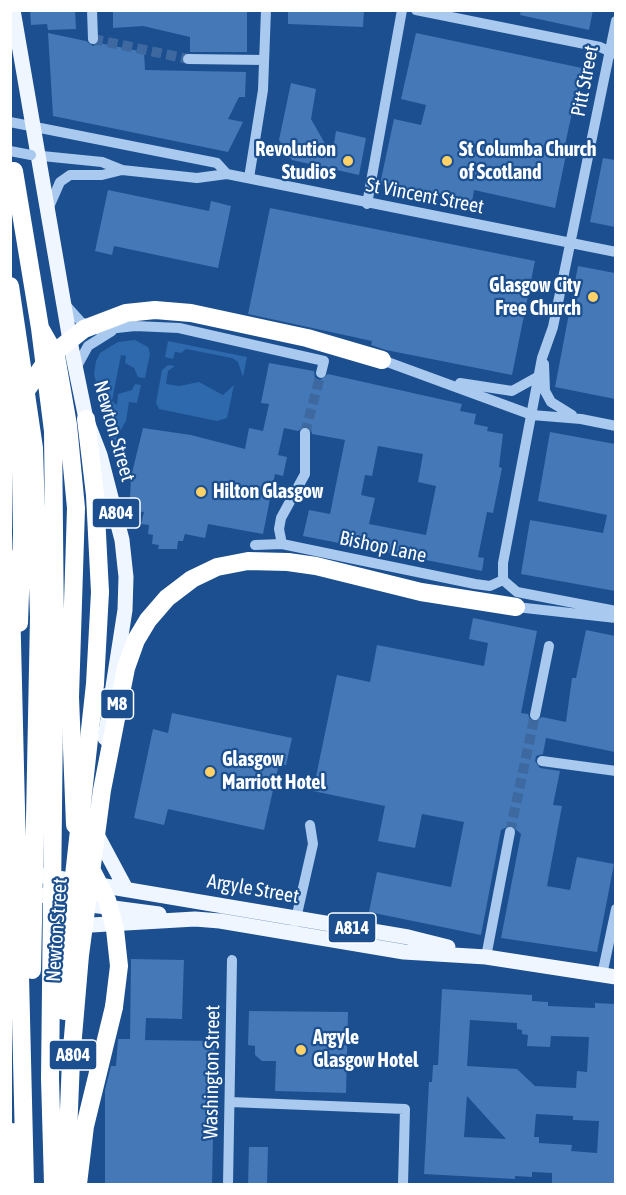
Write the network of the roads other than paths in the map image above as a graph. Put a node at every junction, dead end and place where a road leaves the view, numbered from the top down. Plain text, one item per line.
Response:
1 (13, 10) edge
2 (92, 10) edge
3 (266, 10) edge
4 (402, 10) edge
5 (416, 10) edge
6 (615, 21) edge
7 (93, 39) dead end
8 (612, 54) edge
9 (188, 59) tunnel mouth
10 (264, 60) junction
11 (10, 122) edge
12 (30, 126) junction
13 (10, 150) edge
14 (35, 155) junction
15 (122, 170) junction
16 (14, 171) dead end
17 (227, 174) junction
18 (249, 178) junction
19 (367, 204) junction
20 (49, 209) junction
21 (569, 242) junction
22 (615, 252) edge
23 (10, 286) edge
24 (64, 302) junction
25 (40, 328) junction
26 (114, 330) junction
27 (542, 358) junction
28 (382, 360) joint
29 (10, 369) edge
30 (76, 369) junction
31 (321, 373) dead end
32 (538, 376) junction
33 (430, 378) junction
34 (532, 415) junction
35 (86, 419) junction
36 (581, 419) junction
37 (615, 426) edge
38 (305, 433) tunnel mouth
39 (10, 441) edge
40 (282, 544) junction
41 (255, 545) dead end
42 (10, 559) edge
43 (503, 580) junction
44 (516, 607) joint
45 (615, 611) edge
46 (615, 618) edge
47 (549, 646) dead end
48 (10, 651) edge
49 (535, 715) tunnel mouth
50 (542, 761) dead end
51 (615, 771) edge
52 (10, 798) edge
53 (310, 825) dead end
54 (510, 832) tunnel mouth
55 (96, 833) junction
56 (10, 871) edge
57 (77, 880) junction
58 (10, 888) edge
59 (126, 889) junction
60 (10, 894) edge
61 (76, 903) junction
62 (615, 909) edge
63 (10, 911) edge
64 (296, 918) junction
65 (195, 919) junction
66 (75, 926) junction
67 (292, 935) junction
68 (486, 957) junction
69 (232, 960) dead end
70 (609, 976) edge
71 (230, 1102) junction
72 (11, 1185) edge
73 (26, 1185) edge
74 (55, 1185) edge
75 (68, 1185) edge
76 (78, 1185) edge
77 (228, 1185) edge
78 (403, 1185) edge

1 - 12 main road, Newton Street / A804
2 - 7 street
3 - 10 street
4 - 19 street
5 - 8 street
6 - 8 street, Pitt Street
8 - 21 street, Pitt Street
9 - 10 street
10 - 18 street
11 - 12 street, St Vincent Street
12 - 14 main road, Newton Street / A804
12 - 17 street, St Vincent Street
13 - 14 street, St Vincent Street, bridge
14 - 15 street, St Vincent Street
14 - 20 main road, Newton Street / A804
15 - 17 street, St Vincent Street
15 - 20 street, St Vincent Street
16 - 25 highway
17 - 18 street, St Vincent Street
18 - 19 street, St Vincent Street
19 - 21 street, St Vincent Street
20 - 24 main road, Newton Street / A804
21 - 22 street, St Vincent Street
21 - 27 street, Pitt Street
23 - 73 highway, bridge
24 - 26 street
24 - 30 main road, Newton Street / A804
25 - 57 highway
25 - 74 highway, bridge
26 - 30 street
26 - 31 street
27 - 32 street, Pitt Street
27 - 36 street, Pitt Street
28 - 33 street
28 - 39 highway, bridge
29 - 48 highway
30 - 35 main road, Newton Street / A804
32 - 33 street
32 - 34 street, Pitt Street
33 - 34 street
34 - 36 street
34 - 43 street, Pitt Street
35 - 55 main road, Newton Street / A804
35 - 74 highway, bridge
36 - 37 street
38 - 40 street
40 - 41 street, Bishop Lane
40 - 43 street, Bishop Lane
42 - 73 highway, bridge
43 - 45 street
44 - 46 street
44 - 75 highway, M8, bridge
47 - 49 street
50 - 51 street
52 - 76 highway, bridge
53 - 64 street
54 - 68 street
55 - 57 main road, Newton Street / A804
55 - 59 main road
56 - 57 main road, Argyle Street / A814
57 - 59 main road, Argyle Street / A814
57 - 61 main road, Newton Street / A804
58 - 61 main road
59 - 64 main road, Argyle Street / A814
60 - 72 highway, bridge
61 - 65 main road
61 - 66 main road, Newton Street / A804
62 - 70 street
63 - 66 main road, Argyle Street / A814
64 - 67 street
64 - 68 main road, Argyle Street / A814
65 - 66 main road, Argyle Street / A814
65 - 67 main road, Argyle Street / A814
66 - 75 main road, Newton Street / A804
67 - 68 main road, Argyle Street / A814
68 - 70 main road, Argyle Street / A814
69 - 71 street, Washington Street
71 - 77 street, Washington Street
71 - 78 street

